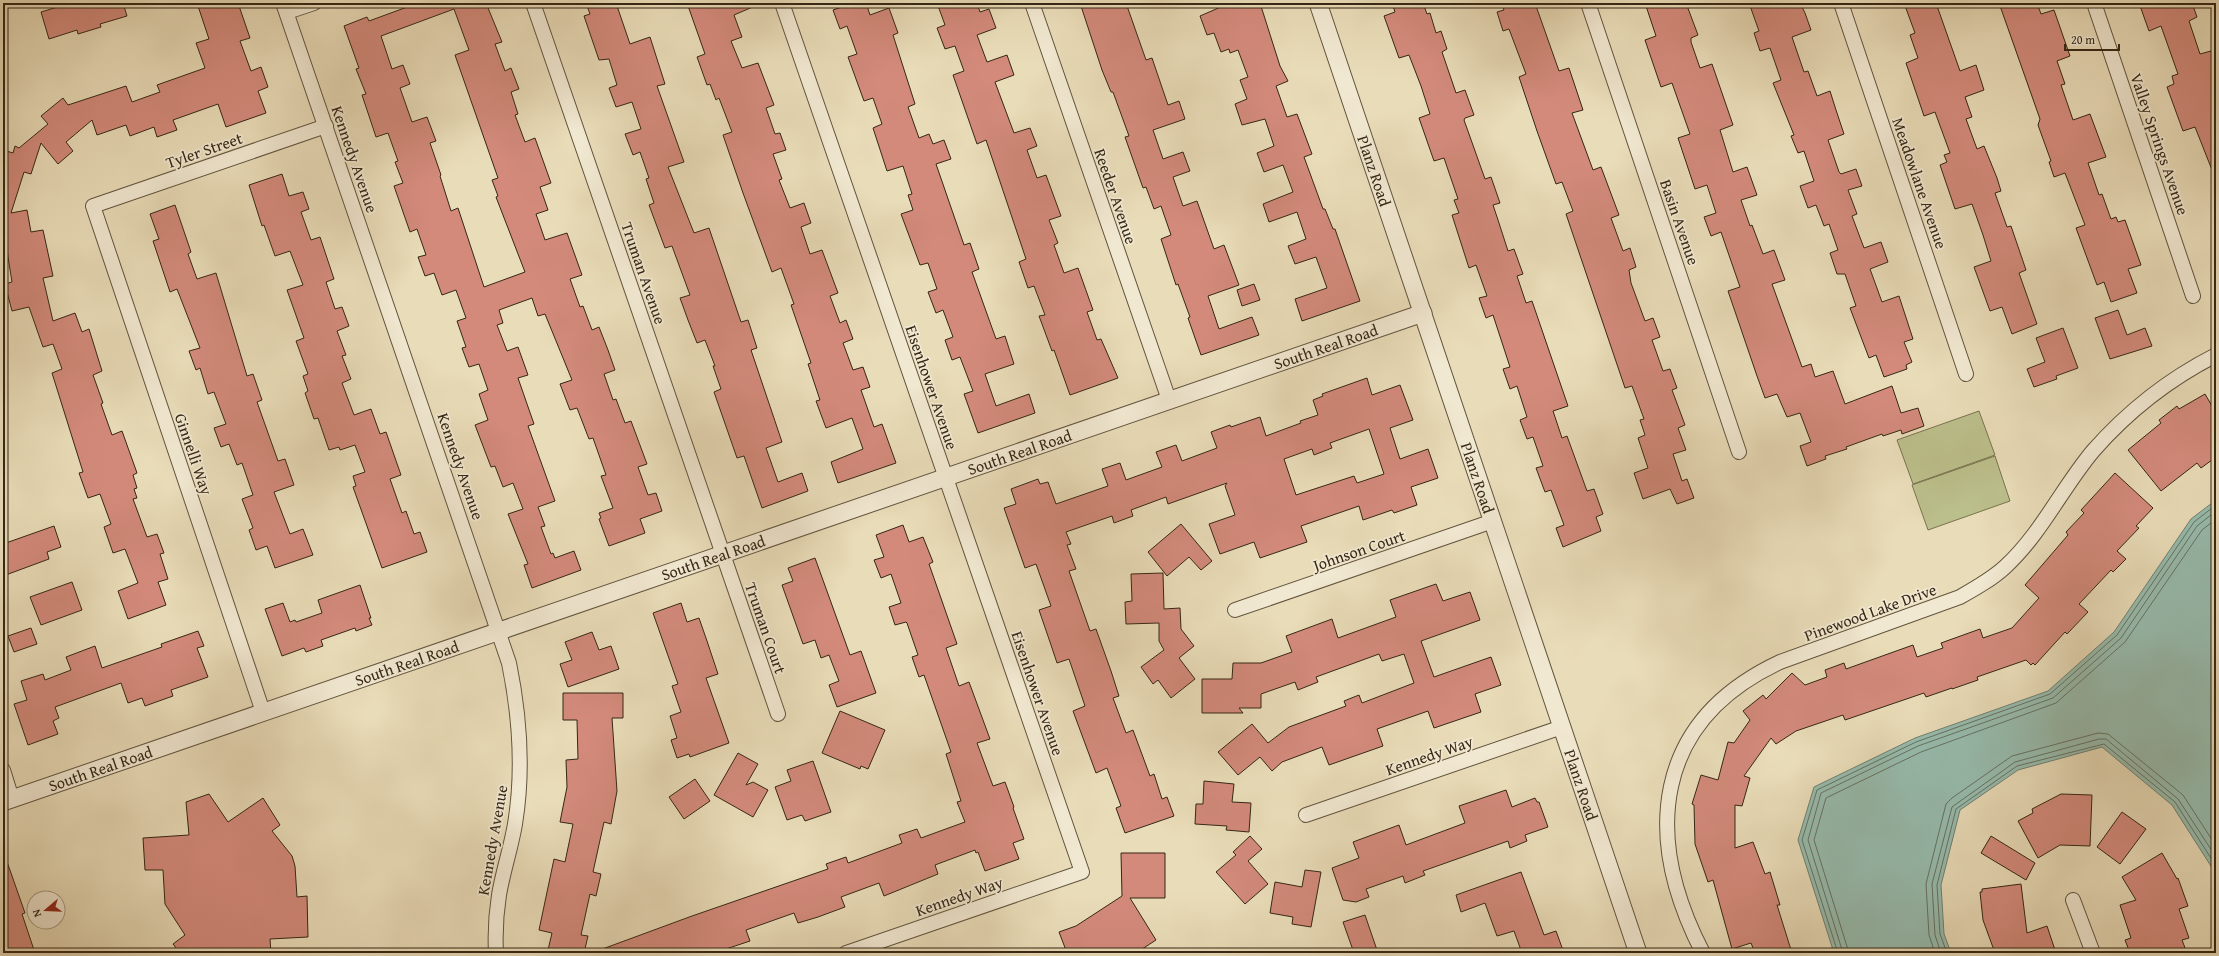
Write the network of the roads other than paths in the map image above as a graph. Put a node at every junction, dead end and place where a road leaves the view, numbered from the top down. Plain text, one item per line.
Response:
1 (314, 3) edge
2 (533, 3) edge
3 (782, 3) edge
4 (1032, 3) edge
5 (1318, 3) edge
6 (1588, 3) edge
7 (1841, 3) edge
8 (2094, 3) edge
9 (285, 8) edge
10 (326, 126) junction
11 (93, 206) joint
12 (2193, 296) dead end
13 (1422, 313) junction
14 (2216, 355) edge
15 (1966, 374) dead end
16 (1169, 400) junction
17 (1739, 452) dead end
18 (946, 477) junction
19 (1493, 521) junction
20 (723, 554) junction
21 (1236, 610) dead end
22 (500, 631) junction
23 (263, 712) junction
24 (778, 714) dead end
25 (1562, 727) junction
26 (3, 770) edge
27 (8, 800) edge
28 (1306, 815) dead end
29 (1082, 872) joint
30 (2073, 900) dead end
31 (496, 953) edge
32 (846, 953) edge
33 (1638, 953) edge
34 (1703, 953) edge
35 (2092, 953) edge

1 - 9 street
2 - 20 street, Truman Avenue
3 - 18 street, Eisenhower Avenue
4 - 16 street, Reeder Avenue
5 - 13 street, Planz Road
6 - 17 street, Basin Avenue
7 - 15 street, Meadowlane Avenue
8 - 12 street, Valley Springs Avenue
9 - 10 street, Kennedy Avenue
10 - 11 street, Tyler Street
10 - 22 street, Kennedy Avenue
11 - 23 street, Ginnelli Way
13 - 16 street, South Real Road
13 - 19 street, Planz Road
14 - 34 street, Pinewood Lake Drive
16 - 18 street, South Real Road
18 - 20 street, South Real Road
18 - 29 street, Eisenhower Avenue
19 - 21 street, Johnson Court
19 - 25 street, Planz Road
20 - 22 street, South Real Road
20 - 24 street, Truman Court
22 - 23 street, South Real Road
22 - 31 street, Kennedy Avenue
23 - 27 street, South Real Road
25 - 28 street, Kennedy Way
25 - 33 street, Planz Road
26 - 27 street
29 - 32 street, Kennedy Way
30 - 35 street

